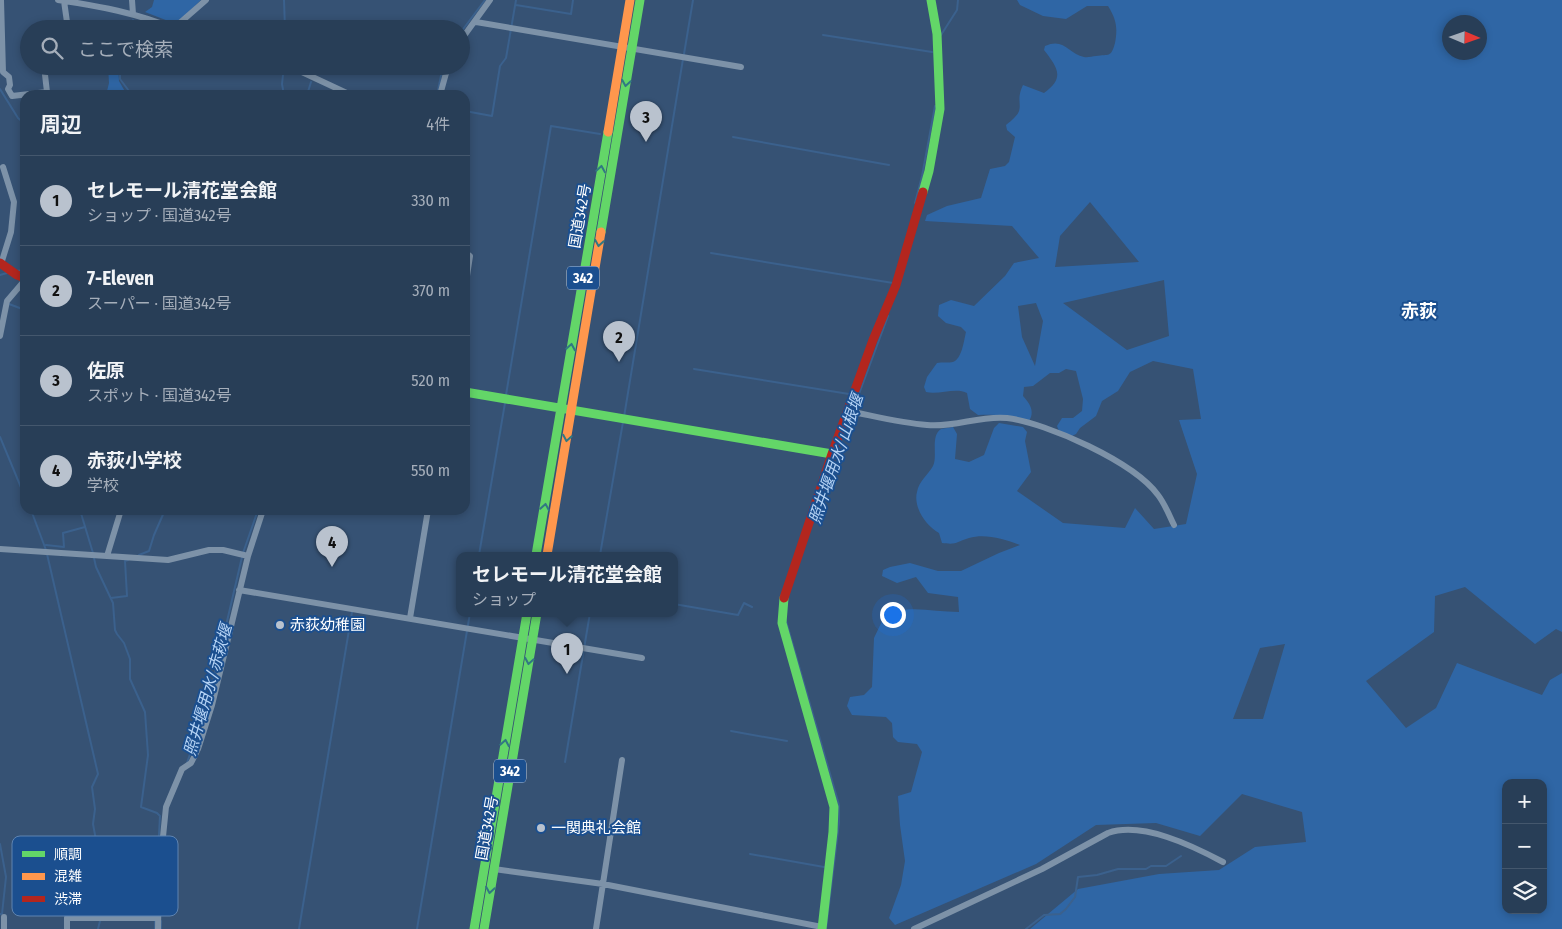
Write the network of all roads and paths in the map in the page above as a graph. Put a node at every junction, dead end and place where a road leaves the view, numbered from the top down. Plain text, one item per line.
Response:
1 (1, 0) edge
2 (61, 0) edge
3 (132, 0) edge
4 (206, 0) edge
5 (490, 0) edge
6 (630, 0) edge
7 (640, 0) edge
8 (930, 0) edge
9 (133, 14) junction
10 (66, 20) edge
11 (151, 20) edge
12 (184, 20) edge
13 (476, 22) junction
14 (470, 29) edge
15 (626, 49) junction
16 (741, 68) dead end
17 (45, 75) edge
18 (308, 75) edge
19 (446, 75) edge
20 (47, 90) edge
21 (339, 90) edge
22 (441, 90) edge
23 (20, 95) edge
24 (4, 167) dead end
25 (1, 264) edge
26 (20, 276) edge
27 (20, 285) edge
28 (0, 336) edge
29 (470, 393) edge
30 (561, 408) junction
31 (571, 410) junction
32 (848, 411) junction
33 (832, 454) junction
34 (120, 515) edge
35 (261, 515) edge
36 (427, 515) edge
37 (1174, 525) dead end
38 (0, 549) edge
39 (537, 552) edge
40 (547, 552) edge
41 (108, 556) junction
42 (248, 556) junction
43 (239, 590) junction
44 (526, 617) edge
45 (536, 617) edge
46 (410, 618) junction
47 (523, 636) junction
48 (532, 640) junction
49 (642, 658) dead end
50 (622, 760) dead end
51 (163, 836) edge
52 (1224, 862) dead end
53 (489, 869) junction
54 (603, 884) junction
55 (4, 918) dead end
56 (158, 918) joint
57 (822, 928) edge
58 (4, 929) edge
59 (67, 929) edge
60 (158, 929) edge
61 (474, 929) edge
62 (484, 929) edge
63 (596, 929) edge
64 (914, 929) edge

1 - 23 street
2 - 9 street
2 - 10 street
3 - 9 street
4 - 12 street
5 - 13 street
6 - 15 main road, 国道342号 / 342
7 - 15 main road, 国道342号 / 342
8 - 32 main road
9 - 11 street
13 - 14 street
13 - 15 street
15 - 16 street
30 -> 15 main road, 国道342号 / 342
15 -> 31 main road, 国道342号 / 342
17 - 20 street
18 - 21 street
19 - 22 street
24 - 25 street
25 - 26 main road
27 - 28 street
29 - 30 main road
30 - 31 main road
39 -> 30 main road, 国道342号 / 342
31 - 33 main road
31 -> 40 main road, 国道342号 / 342
32 - 33 main road
32 - 37 street
33 - 57 main road
34 - 41 street
35 - 42 street
36 - 46 street
38 - 41 street
41 - 42 street
42 - 43 street
43 - 46 street
43 - 51 street
44 - 47 main road, 国道342号 / 342
45 - 48 main road, 国道342号 / 342
46 - 47 street
47 - 48 street
53 -> 47 main road, 国道342号 / 342
48 - 49 street
48 -> 53 main road, 国道342号 / 342
50 - 54 street
52 - 64 street
53 - 54 street
53 - 61 main road, 国道342号 / 342
53 -> 62 main road, 国道342号 / 342
54 - 57 street
54 - 63 street
55 - 58 street
56 - 59 street
56 - 60 street

